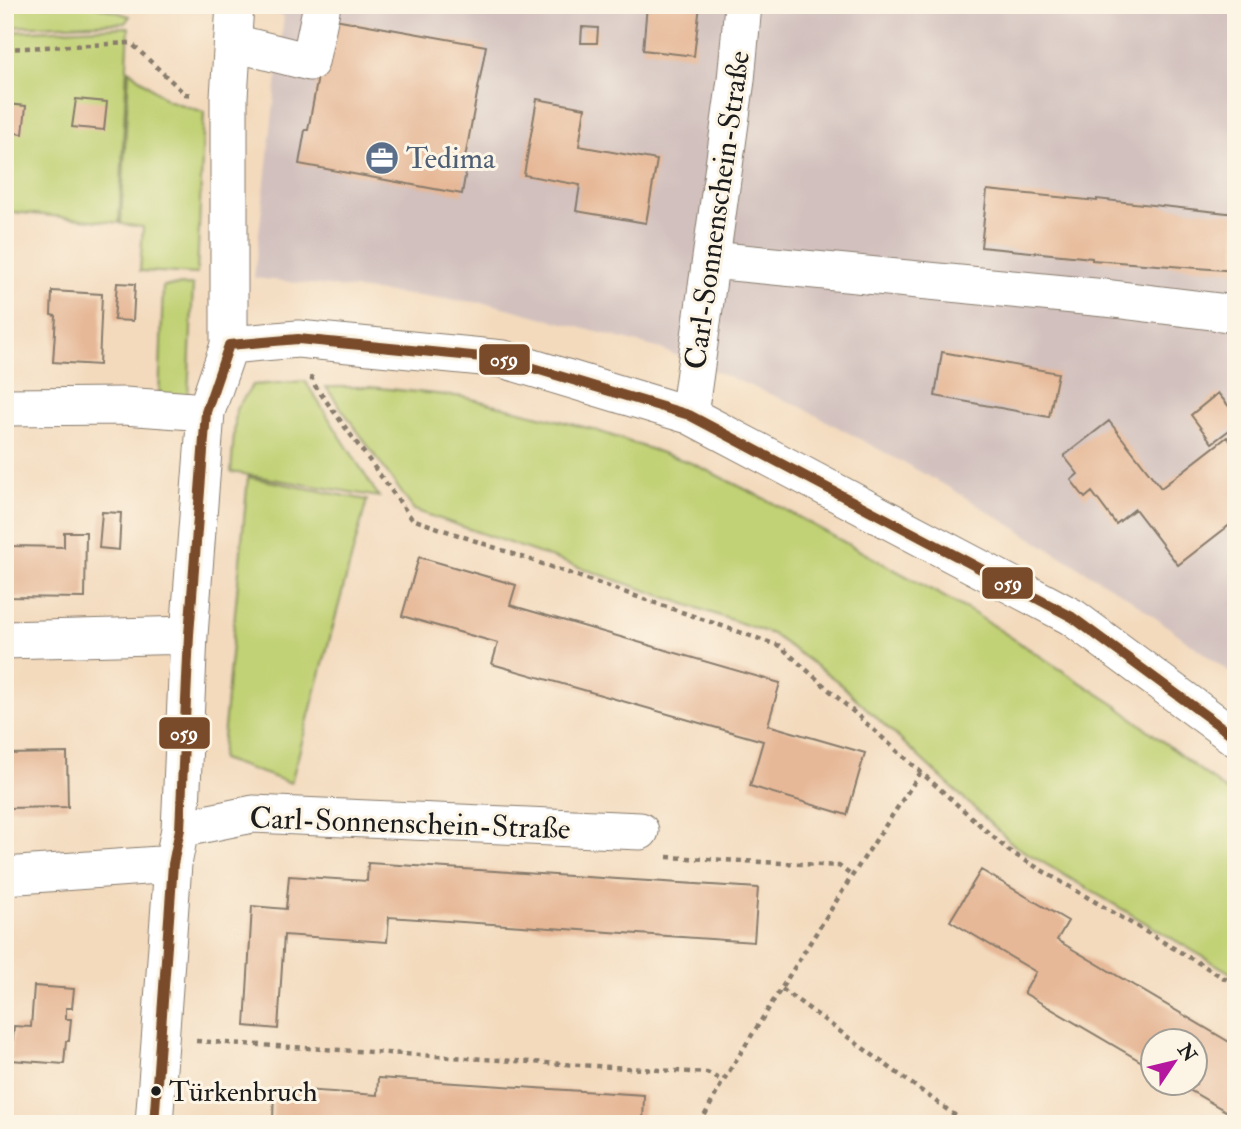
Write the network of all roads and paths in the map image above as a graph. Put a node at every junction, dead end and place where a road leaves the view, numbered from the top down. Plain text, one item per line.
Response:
1 (235, 5) edge
2 (322, 5) edge
3 (743, 5) edge
4 (234, 43) junction
5 (5, 49) edge
6 (229, 97) junction
7 (711, 260) junction
8 (1236, 314) edge
9 (298, 339) junction
10 (229, 345) junction
11 (5, 407) edge
12 (206, 412) junction
13 (690, 415) junction
14 (189, 635) junction
15 (5, 640) edge
16 (1236, 738) edge
17 (921, 772) junction
18 (640, 831) joint
19 (177, 846) junction
20 (5, 876) edge
21 (852, 876) junction
22 (1236, 985) edge
23 (782, 989) junction
24 (160, 1039) junction
25 (723, 1081) junction
26 (154, 1124) edge
27 (700, 1124) edge
28 (967, 1124) edge

1 - 4 street
2 - 4 street
3 - 7 street, Carl-Sonnenschein-Straße
4 - 6 street
5 - 6 path
6 - 10 street
7 - 8 street
7 - 13 street, Carl-Sonnenschein-Straße
9 - 10 street, Carl-Sonnenschein-Straße
9 - 13 street, Carl-Sonnenschein-Straße
9 - 17 path
10 - 12 street
11 - 12 street
12 - 14 street
13 - 16 street, Carl-Sonnenschein-Straße
14 - 15 street
14 - 19 street
17 - 21 path
17 - 22 path
18 - 19 street, Carl-Sonnenschein-Straße
18 - 21 path
19 - 20 street
19 - 24 street
21 - 23 path
23 - 25 path
23 - 28 path
24 - 25 path
24 - 26 street
25 - 27 path

